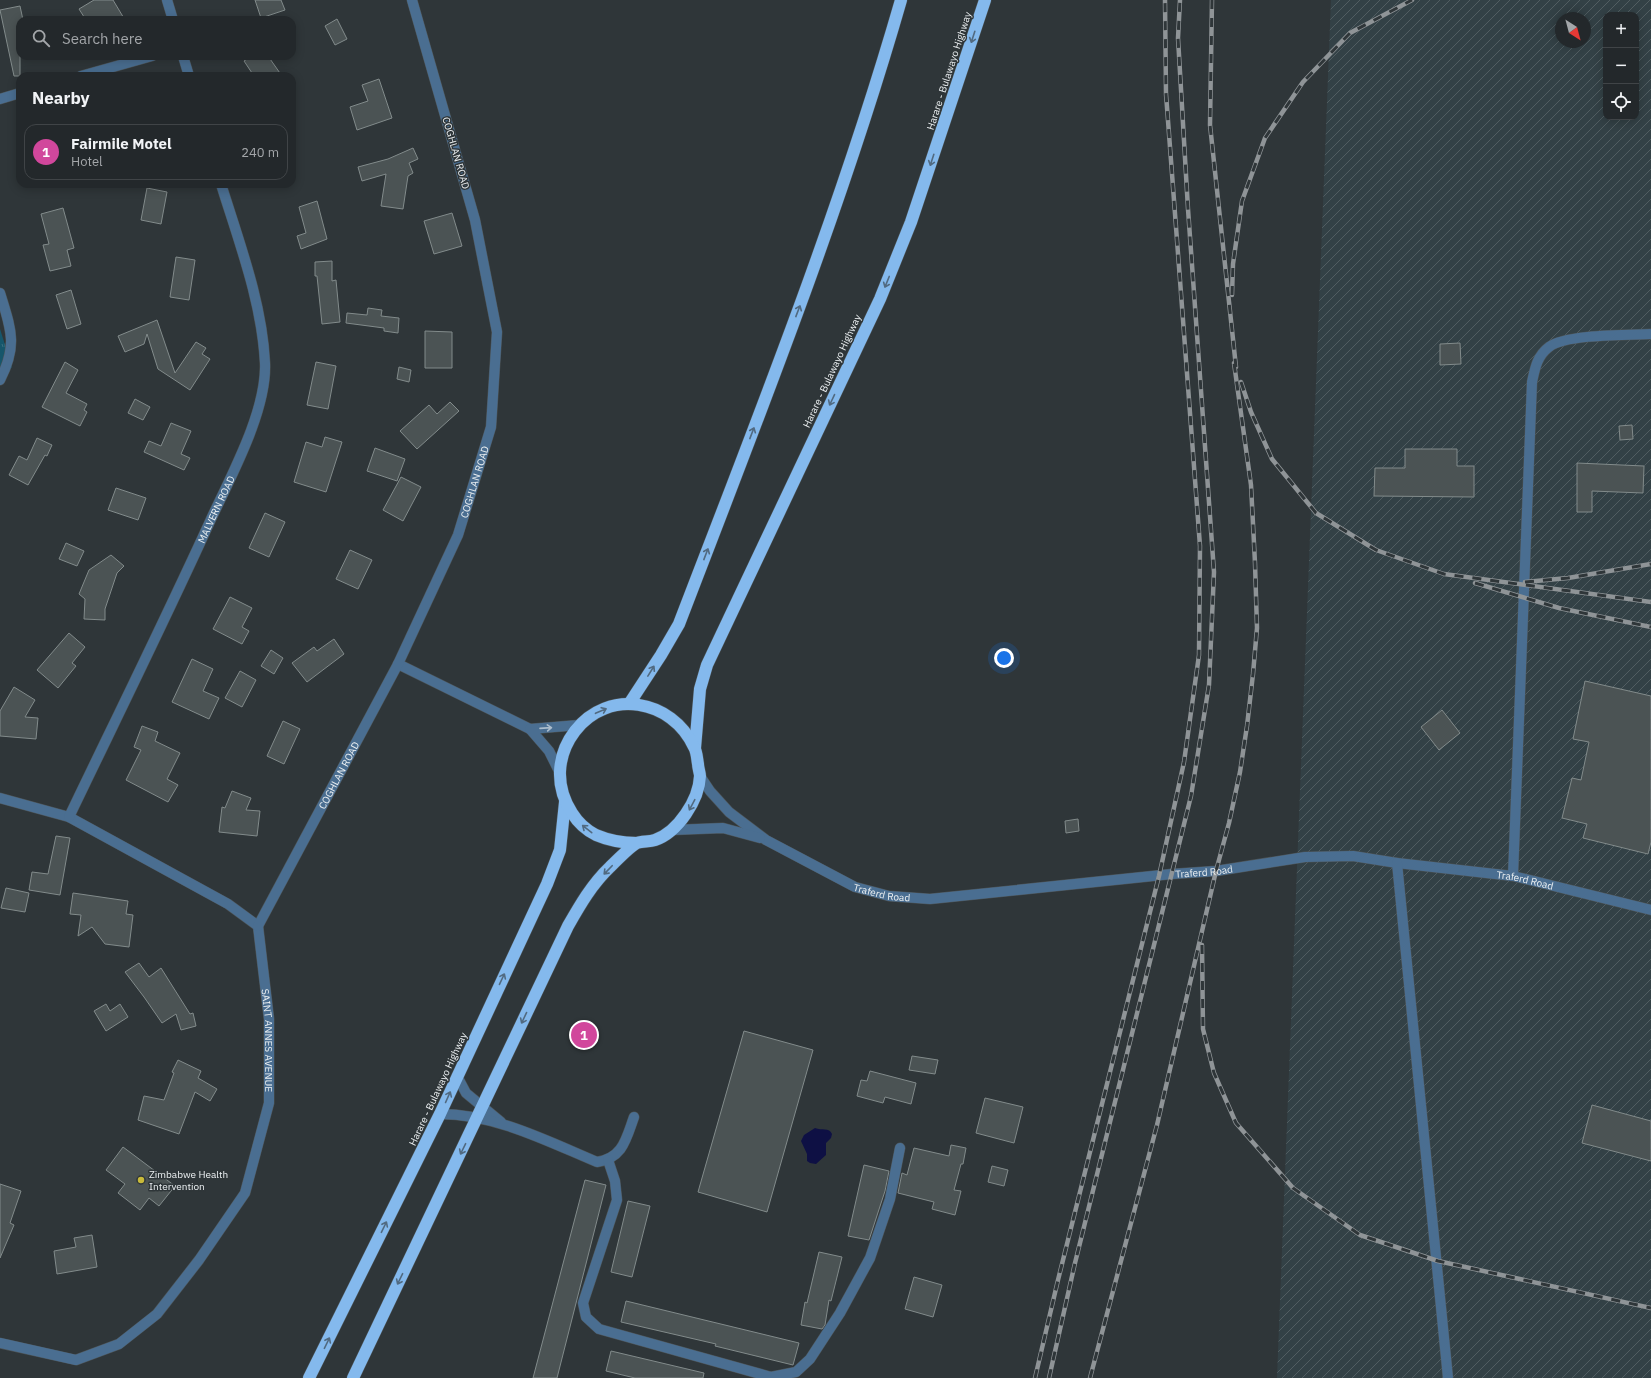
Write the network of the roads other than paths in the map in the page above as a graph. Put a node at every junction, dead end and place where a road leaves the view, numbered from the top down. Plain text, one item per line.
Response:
1 (167, 0) edge
2 (412, 0) edge
3 (901, 0) edge
4 (985, 0) edge
5 (172, 16) edge
6 (138, 60) edge
7 (184, 60) edge
8 (95, 72) edge
9 (188, 72) edge
10 (16, 94) edge
11 (0, 99) edge
12 (222, 188) edge
13 (0, 293) edge
14 (1651, 334) edge
15 (0, 380) edge
16 (398, 664) junction
17 (629, 704) junction
18 (579, 725) junction
19 (530, 729) junction
20 (695, 748) junction
21 (559, 771) junction
22 (700, 776) junction
23 (0, 798) edge
24 (565, 802) junction
25 (69, 816) junction
26 (672, 830) junction
27 (766, 840) junction
28 (637, 843) junction
29 (1397, 863) junction
30 (1512, 876) junction
31 (1651, 910) edge
32 (258, 926) junction
33 (457, 1076) junction
34 (482, 1106) junction
35 (440, 1114) junction
36 (634, 1117) dead end
37 (477, 1118) junction
38 (502, 1123) junction
39 (900, 1148) dead end
40 (608, 1160) junction
41 (0, 1343) edge
42 (309, 1378) edge
43 (353, 1378) edge
44 (1448, 1378) edge

1 - 5 street
2 - 16 street, COGHLAN ROAD
17 -> 3 highway
4 -> 20 highway, Harare - Bulawayo Highway
6 - 8 street
7 - 9 street
10 - 11 street
12 - 25 street, MALVERN ROAD
13 - 15 street
14 - 30 street
16 - 19 street
16 - 32 street, COGHLAN ROAD
18 -> 17 highway, Harare - Bulawayo Highway
17 - 20 highway, Harare - Bulawayo Highway
19 -> 18 street
18 - 21 highway, Harare - Bulawayo Highway
19 - 21 street
20 - 22 highway, Harare - Bulawayo Highway
21 - 24 highway, Harare - Bulawayo Highway
22 -> 26 highway, Harare - Bulawayo Highway
22 - 27 street, Traferd Road
23 - 25 street
28 -> 24 highway, Harare - Bulawayo Highway
33 -> 24 highway, Harare - Bulawayo Highway
25 - 32 street
26 - 27 street, Traferd Road
26 - 28 highway, Harare - Bulawayo Highway
27 - 29 street, Traferd Road
28 -> 34 highway
29 - 30 street, Traferd Road
29 - 44 street
30 - 31 street, Traferd Road
32 - 41 street, SAINT ANNES AVENUE
33 - 34 street
35 -> 33 highway, Harare - Bulawayo Highway
34 - 37 highway
34 - 38 street
35 - 37 street
42 -> 35 highway, Harare - Bulawayo Highway
36 - 40 street
37 - 38 street
37 -> 43 highway
38 - 40 street
39 - 40 street

